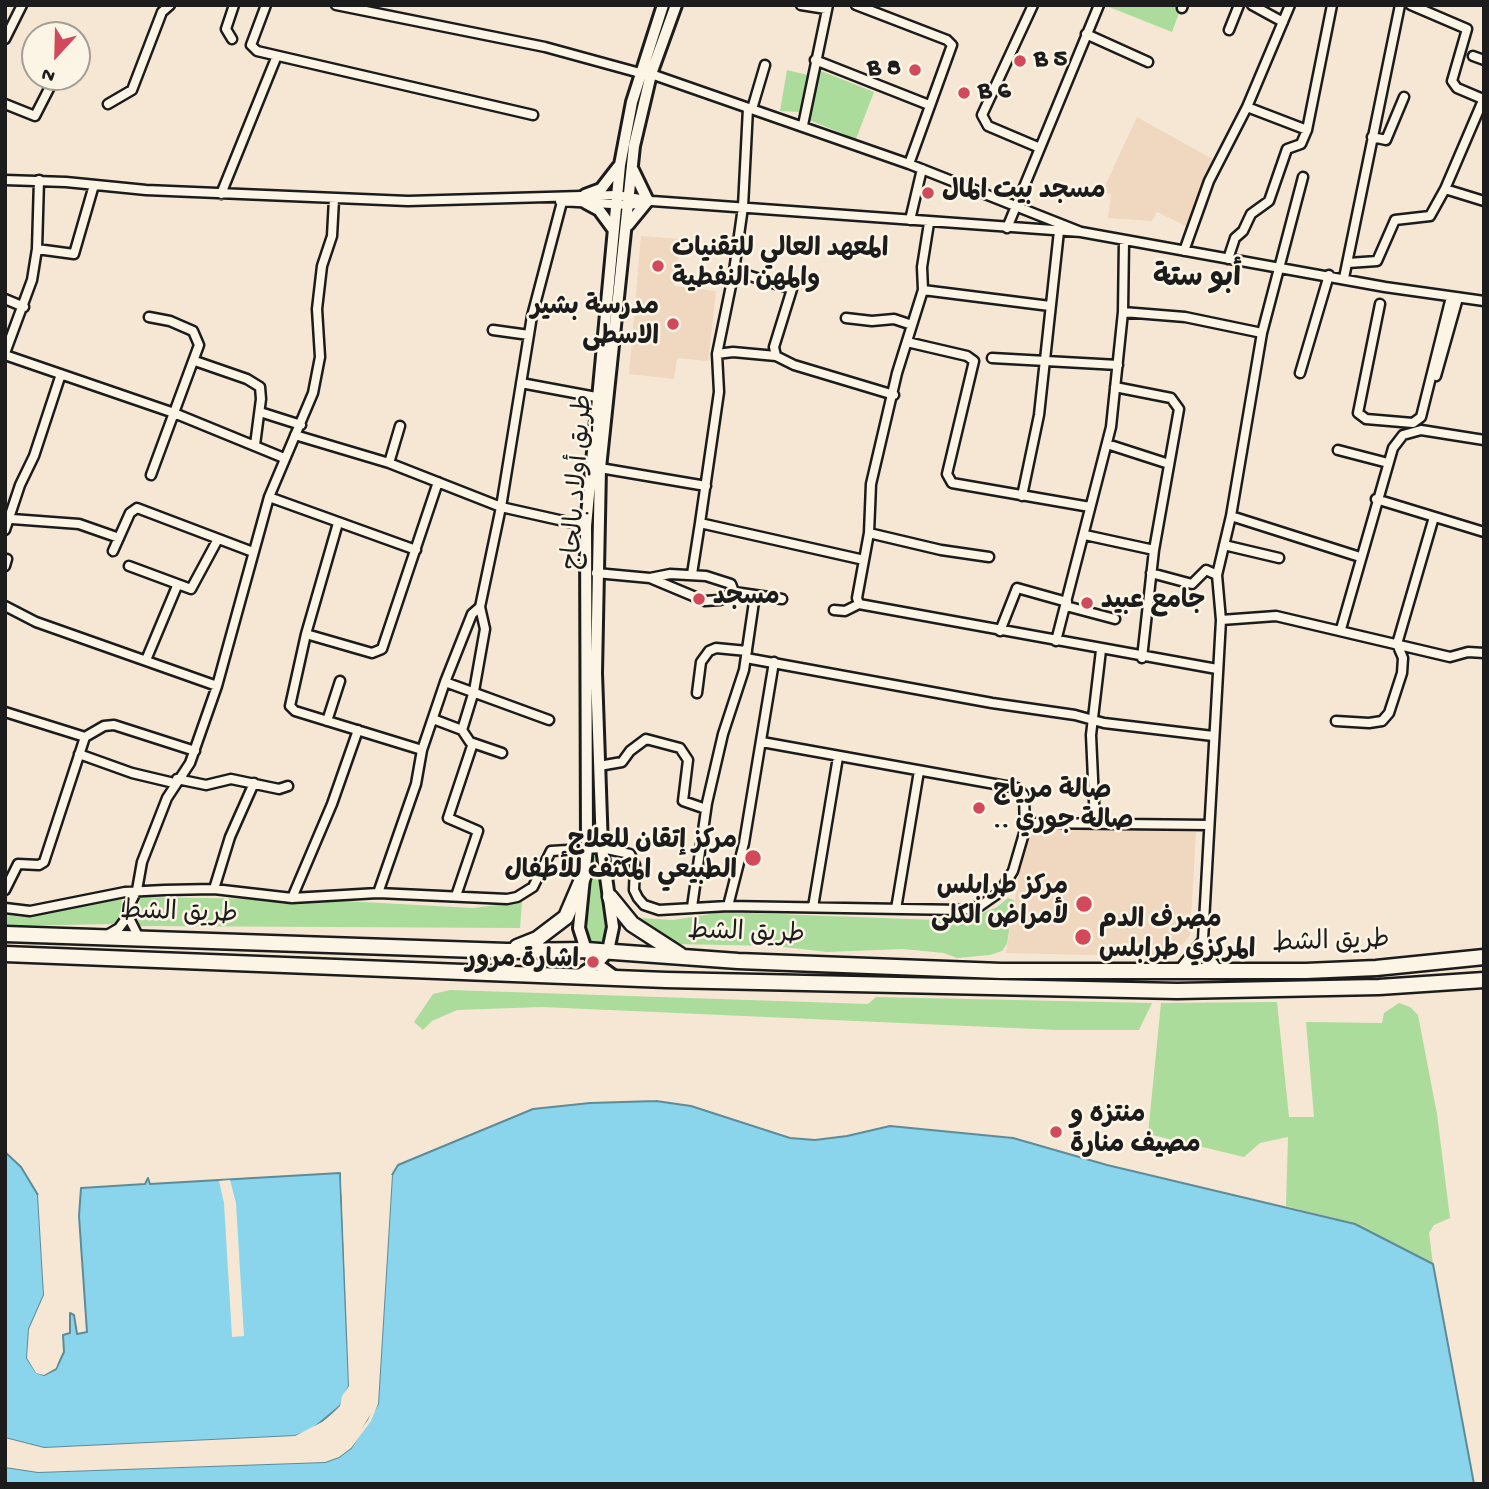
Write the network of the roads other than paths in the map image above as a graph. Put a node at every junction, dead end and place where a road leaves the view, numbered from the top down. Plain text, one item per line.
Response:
1 (22, 5) edge
2 (170, 5) edge
3 (234, 5) edge
4 (266, 5) edge
5 (336, 5) edge
6 (663, 5) edge
7 (676, 5) edge
8 (801, 5) edge
9 (856, 5) edge
10 (1033, 5) edge
11 (1099, 5) edge
12 (1239, 5) edge
13 (1252, 5) edge
14 (1290, 5) edge
15 (1332, 5) edge
16 (1400, 5) edge
17 (1411, 5) edge
18 (825, 7) edge
19 (1283, 22) junction
20 (1229, 30) dead end
21 (1086, 34) junction
22 (232, 38) dead end
23 (5, 39) edge
24 (1473, 56) dead end
25 (276, 58) junction
26 (815, 60) junction
27 (1484, 60) edge
28 (1148, 62) dead end
29 (765, 65) dead end
30 (646, 74) junction
31 (48, 91) edge
32 (1404, 97) dead end
33 (1484, 98) edge
34 (5, 104) edge
35 (108, 104) dead end
36 (929, 105) junction
37 (1247, 107) junction
38 (750, 108) junction
39 (533, 115) dead end
40 (803, 125) junction
41 (1307, 130) junction
42 (1372, 137) junction
43 (1040, 148) junction
44 (909, 164) junction
45 (620, 165) junction
46 (632, 169) junction
47 (922, 169) junction
48 (1303, 177) dead end
49 (5, 180) edge
50 (39, 180) junction
51 (94, 185) junction
52 (1445, 189) junction
53 (221, 194) junction
54 (334, 199) junction
55 (550, 199) junction
56 (585, 199) junction
57 (616, 199) junction
58 (629, 201) junction
59 (648, 201) junction
60 (1484, 201) edge
61 (562, 202) junction
62 (1016, 204) junction
63 (743, 207) junction
64 (909, 220) junction
65 (929, 223) junction
66 (628, 225) junction
67 (1007, 228) junction
68 (613, 229) junction
69 (1059, 231) junction
70 (1081, 232) junction
71 (1125, 240) junction
72 (37, 249) junction
73 (1184, 251) junction
74 (1228, 259) junction
75 (1348, 263) junction
76 (1280, 267) junction
77 (734, 271) junction
78 (1329, 275) junction
79 (1345, 278) junction
80 (923, 290) junction
81 (1454, 297) junction
82 (5, 299) edge
83 (1484, 301) edge
84 (1380, 304) dead end
85 (24, 306) junction
86 (1050, 306) junction
87 (1123, 312) junction
88 (149, 317) dead end
89 (846, 318) dead end
90 (912, 324) junction
91 (492, 330) dead end
92 (1262, 333) junction
93 (529, 335) junction
94 (907, 342) junction
95 (5, 354) edge
96 (717, 354) junction
97 (776, 356) junction
98 (992, 358) dead end
99 (195, 361) junction
100 (1044, 363) junction
101 (1118, 365) junction
102 (1300, 373) dead end
103 (61, 374) junction
104 (521, 383) junction
105 (1115, 387) junction
106 (894, 395) junction
107 (596, 397) junction
108 (260, 412) junction
109 (174, 413) junction
110 (301, 425) junction
111 (400, 426) dead end
112 (1422, 430) junction
113 (295, 435) junction
114 (1484, 440) edge
115 (1107, 444) junction
116 (255, 445) junction
117 (1338, 450) dead end
118 (284, 458) junction
119 (389, 463) junction
120 (1388, 463) junction
121 (1169, 464) junction
122 (600, 468) junction
123 (151, 475) dead end
124 (438, 482) junction
125 (706, 486) junction
126 (1022, 496) junction
127 (269, 497) junction
128 (1376, 499) junction
129 (501, 507) junction
130 (1090, 507) junction
131 (1231, 516) junction
132 (1434, 517) junction
133 (12, 519) junction
134 (338, 523) junction
135 (700, 523) junction
136 (586, 526) junction
137 (5, 530) edge
138 (1483, 530) edge
139 (869, 533) junction
140 (1085, 535) junction
141 (120, 538) junction
142 (218, 539) junction
143 (1224, 545) junction
144 (416, 550) junction
145 (1154, 550) junction
146 (113, 551) dead end
147 (253, 552) junction
148 (989, 557) dead end
149 (1360, 557) junction
150 (1279, 558) dead end
151 (864, 560) junction
152 (129, 566) dead end
153 (596, 573) junction
154 (1151, 573) junction
155 (692, 574) junction
156 (1217, 575) junction
157 (650, 578) junction
158 (177, 586) junction
159 (734, 592) junction
160 (755, 595) junction
161 (782, 599) dead end
162 (859, 604) junction
163 (1066, 604) junction
164 (5, 606) edge
165 (480, 607) junction
166 (834, 610) dead end
167 (1115, 619) dead end
168 (1221, 620) junction
169 (1341, 629) junction
170 (1000, 631) junction
171 (306, 634) junction
172 (1056, 641) junction
173 (1398, 644) junction
174 (1101, 650) junction
175 (1484, 653) edge
176 (747, 655) junction
177 (1142, 658) junction
178 (146, 660) junction
179 (774, 663) junction
180 (1217, 669) junction
181 (340, 681) dead end
182 (445, 682) junction
183 (216, 686) junction
184 (474, 691) junction
185 (697, 693) dead end
186 (5, 712) edge
187 (433, 719) junction
188 (1092, 719) junction
189 (549, 720) dead end
190 (327, 721) junction
191 (1336, 721) dead end
192 (358, 730) junction
193 (461, 730) junction
194 (1213, 736) junction
195 (85, 737) junction
196 (762, 742) junction
197 (473, 743) junction
198 (422, 750) junction
199 (195, 751) junction
200 (502, 753) dead end
201 (79, 754) junction
202 (838, 757) junction
203 (599, 766) junction
204 (919, 771) junction
205 (176, 781) junction
206 (254, 783) junction
207 (288, 786) dead end
208 (706, 809) junction
209 (1095, 823) junction
210 (1209, 825) junction
211 (1026, 830) junction
212 (587, 848) junction
213 (602, 848) junction
214 (584, 875) junction
215 (214, 889) junction
216 (5, 890) edge
217 (137, 890) junction
218 (121, 892) junction
219 (378, 893) junction
220 (456, 896) junction
221 (610, 897) junction
222 (292, 898) junction
223 (727, 906) junction
224 (692, 907) junction
225 (813, 907) junction
226 (5, 908) edge
227 (896, 909) junction
228 (128, 911) junction
229 (5, 934) edge
230 (99, 937) junction
231 (140, 938) junction
232 (1203, 940) junction
233 (586, 950) junction
234 (507, 951) junction
235 (608, 951) junction
236 (5, 954) edge
237 (1484, 957) edge
238 (684, 958) junction
239 (597, 964) junction
240 (1176, 972) junction
241 (1220, 972) junction
242 (579, 975) junction
243 (615, 977) junction
244 (1484, 980) edge

1 - 23 street
2 - 35 street
3 - 22 street
4 - 25 street
5 - 30 street
6 - 30 main road, طريق أولاد بالحاج
7 - 30 main road, طريق أولاد بالحاج
8 - 18 street
9 - 36 street
10 - 43 street
11 - 21 street
12 - 20 street
13 - 19 street
14 - 19 street
15 - 41 street
16 - 42 street
17 - 33 street
18 - 26 street
19 - 37 street
21 - 28 street
21 - 43 street
24 - 27 street
25 - 39 street
25 - 53 street
26 - 36 street
26 - 40 street
29 - 38 street
30 - 38 street
30 - 45 main road, طريق أولاد بالحاج
30 - 46 main road, طريق أولاد بالحاج
31 - 34 street
32 - 42 street
33 - 52 street
36 - 44 street
37 - 41 street
37 - 73 street
38 - 40 street
38 - 63 street
40 - 44 street
41 - 74 street
42 - 75 street
43 - 62 street
44 - 47 street
45 - 56 main road
45 - 57 main road, طريق أولاد بالحاج
46 - 58 main road, طريق أولاد بالحاج
46 - 59 main road
47 - 62 street
47 - 64 street
48 - 76 street
49 - 50 street
50 - 51 street
50 - 72 street
51 - 53 street
51 - 72 street
52 - 60 street
52 - 75 street
53 - 54 street
54 - 55 street
54 - 110 street
55 - 56 street
55 - 61 street
56 - 57 street
56 - 61 street
56 - 68 main road
57 - 58 street
57 - 68 main road, طريق أولاد بالحاج
58 - 59 street
58 - 66 main road, طريق أولاد بالحاج
59 - 63 street
59 - 66 main road
61 - 93 street
62 - 67 street
62 - 70 street
63 - 64 street
63 - 77 street
64 - 65 street
65 - 67 street
65 - 80 street
66 - 122 main road, طريق أولاد بالحاج
67 - 69 street
68 - 107 main road, طريق أولاد بالحاج
69 - 70 street
69 - 86 street
70 - 71 street
71 - 73 street
71 - 87 street
72 - 85 street
73 - 74 street
74 - 76 street
75 - 79 street
76 - 78 street
76 - 92 street
77 - 96 street
77 - 97 street
78 - 79 street
78 - 102 street
79 - 81 street
80 - 86 street
80 - 90 street
81 - 83 street
81 - 84 street
81 - 112 street
82 - 85 street
85 - 95 street
86 - 100 street
87 - 92 street
87 - 101 street
88 - 99 street
89 - 90 street
90 - 94 street
91 - 93 street
92 - 131 street
93 - 104 street
94 - 106 street
94 - 126 street
95 - 103 street
96 - 97 street
96 - 125 street
97 - 106 street
98 - 100 street
99 - 108 street
99 - 109 street
100 - 101 street
100 - 126 street
101 - 105 street
103 - 109 street
103 - 133 street
104 - 107 street
104 - 129 street
105 - 115 street
105 - 121 street
106 - 139 street
107 - 136 main road, طريق أولاد بالحاج
108 - 110 street
108 - 116 street
109 - 116 street
109 - 123 street
110 - 113 street
111 - 119 street
112 - 114 street
112 - 120 street
113 - 118 street
113 - 119 street
115 - 121 street
115 - 130 street
116 - 118 street
117 - 120 street
118 - 127 street
119 - 124 street
120 - 128 street
121 - 145 street
122 - 125 street
122 - 153 main road, طريق أولاد بالحاج
124 - 129 street
124 - 144 street
125 - 135 street
126 - 130 street
127 - 134 street
127 - 147 street
128 - 132 street
128 - 149 street
129 - 136 street
129 - 165 street
130 - 140 street
131 - 143 street
131 - 149 street
132 - 138 street
132 - 173 street
133 - 137 street
133 - 141 street
134 - 144 street
134 - 171 street
135 - 151 street
135 - 155 street
136 - 212 main road, طريق أولاد بالحاج
139 - 148 street
139 - 151 street
140 - 145 street
140 - 163 street
141 - 142 street
141 - 146 street
142 - 147 street
142 - 158 street
143 - 150 street
143 - 156 street
144 - 171 street
145 - 154 street
147 - 183 street
149 - 169 street
151 - 162 street
152 - 158 street
153 - 157 street
153 - 203 main road, طريق أولاد بالحاج
154 - 156 street
154 - 177 street
155 - 157 street
155 - 159 street
156 - 168 street
157 - 159 street
158 - 178 street
159 - 160 street
160 - 161 street
160 - 176 street
162 - 166 street
162 - 170 street
163 - 167 street
163 - 170 street
163 - 172 street
164 - 178 street
165 - 182 street
165 - 184 street
168 - 169 street
168 - 180 street
169 - 173 street
170 - 172 street
171 - 190 street
172 - 174 street
173 - 175 street
173 - 191 street
174 - 177 street
174 - 188 street
176 - 179 street
176 - 185 street
176 - 208 street
177 - 180 street
178 - 183 street
179 - 188 street
179 - 196 street
180 - 194 street
181 - 190 street
182 - 184 street
182 - 187 street
183 - 199 street
184 - 189 street
184 - 193 street
186 - 195 street
187 - 193 street
187 - 198 street
188 - 194 street
188 - 209 street
190 - 192 street
192 - 198 street
192 - 222 street
193 - 197 street
194 - 210 street
195 - 199 street
195 - 201 street
196 - 202 street
196 - 223 street
197 - 200 street
197 - 220 street
198 - 219 street
199 - 205 street
201 - 205 street
201 - 216 street
202 - 204 street
202 - 225 street
203 - 208 street
203 - 213 main road, طريق أولاد بالحاج
204 - 211 street
204 - 227 street
205 - 206 street
205 - 217 street
206 - 207 street
206 - 215 street
208 - 224 street
209 - 210 street
209 - 211 street
210 - 232 street
211 - 227 street
212 - 213 street
212 - 214 main road, طريق أولاد بالحاج
212 - 220 street
213 - 221 main road, طريق أولاد بالحاج
213 - 224 street
214 - 233 main road, طريق أولاد بالحاج
214 - 234 highway
215 - 217 street
215 - 222 street
217 - 218 street
217 - 228 street
218 - 226 street
218 - 228 street
219 - 220 street
219 - 222 street
221 - 235 main road, طريق أولاد بالحاج
221 - 238 highway
223 - 224 street
223 - 225 street
225 - 227 street
228 - 230 street
228 - 231 street
229 - 230 highway, طريق الشط
230 - 231 highway, طريق الشط
231 - 234 highway, طريق الشط
232 - 240 street
232 - 241 street
233 - 234 highway, طريق الشط
233 - 235 highway, طريق الشط
233 - 239 main road, طريق أولاد بالحاج
235 - 238 highway, طريق الشط
235 - 239 main road
236 - 242 highway, طريق الشط
237 - 241 highway, طريق الشط
238 - 240 highway, طريق الشط
239 - 242 main road
239 - 243 main road, طريق أولاد بالحاج
240 - 241 highway, طريق الشط
242 - 243 highway, طريق الشط
243 - 244 highway, طريق الشط

